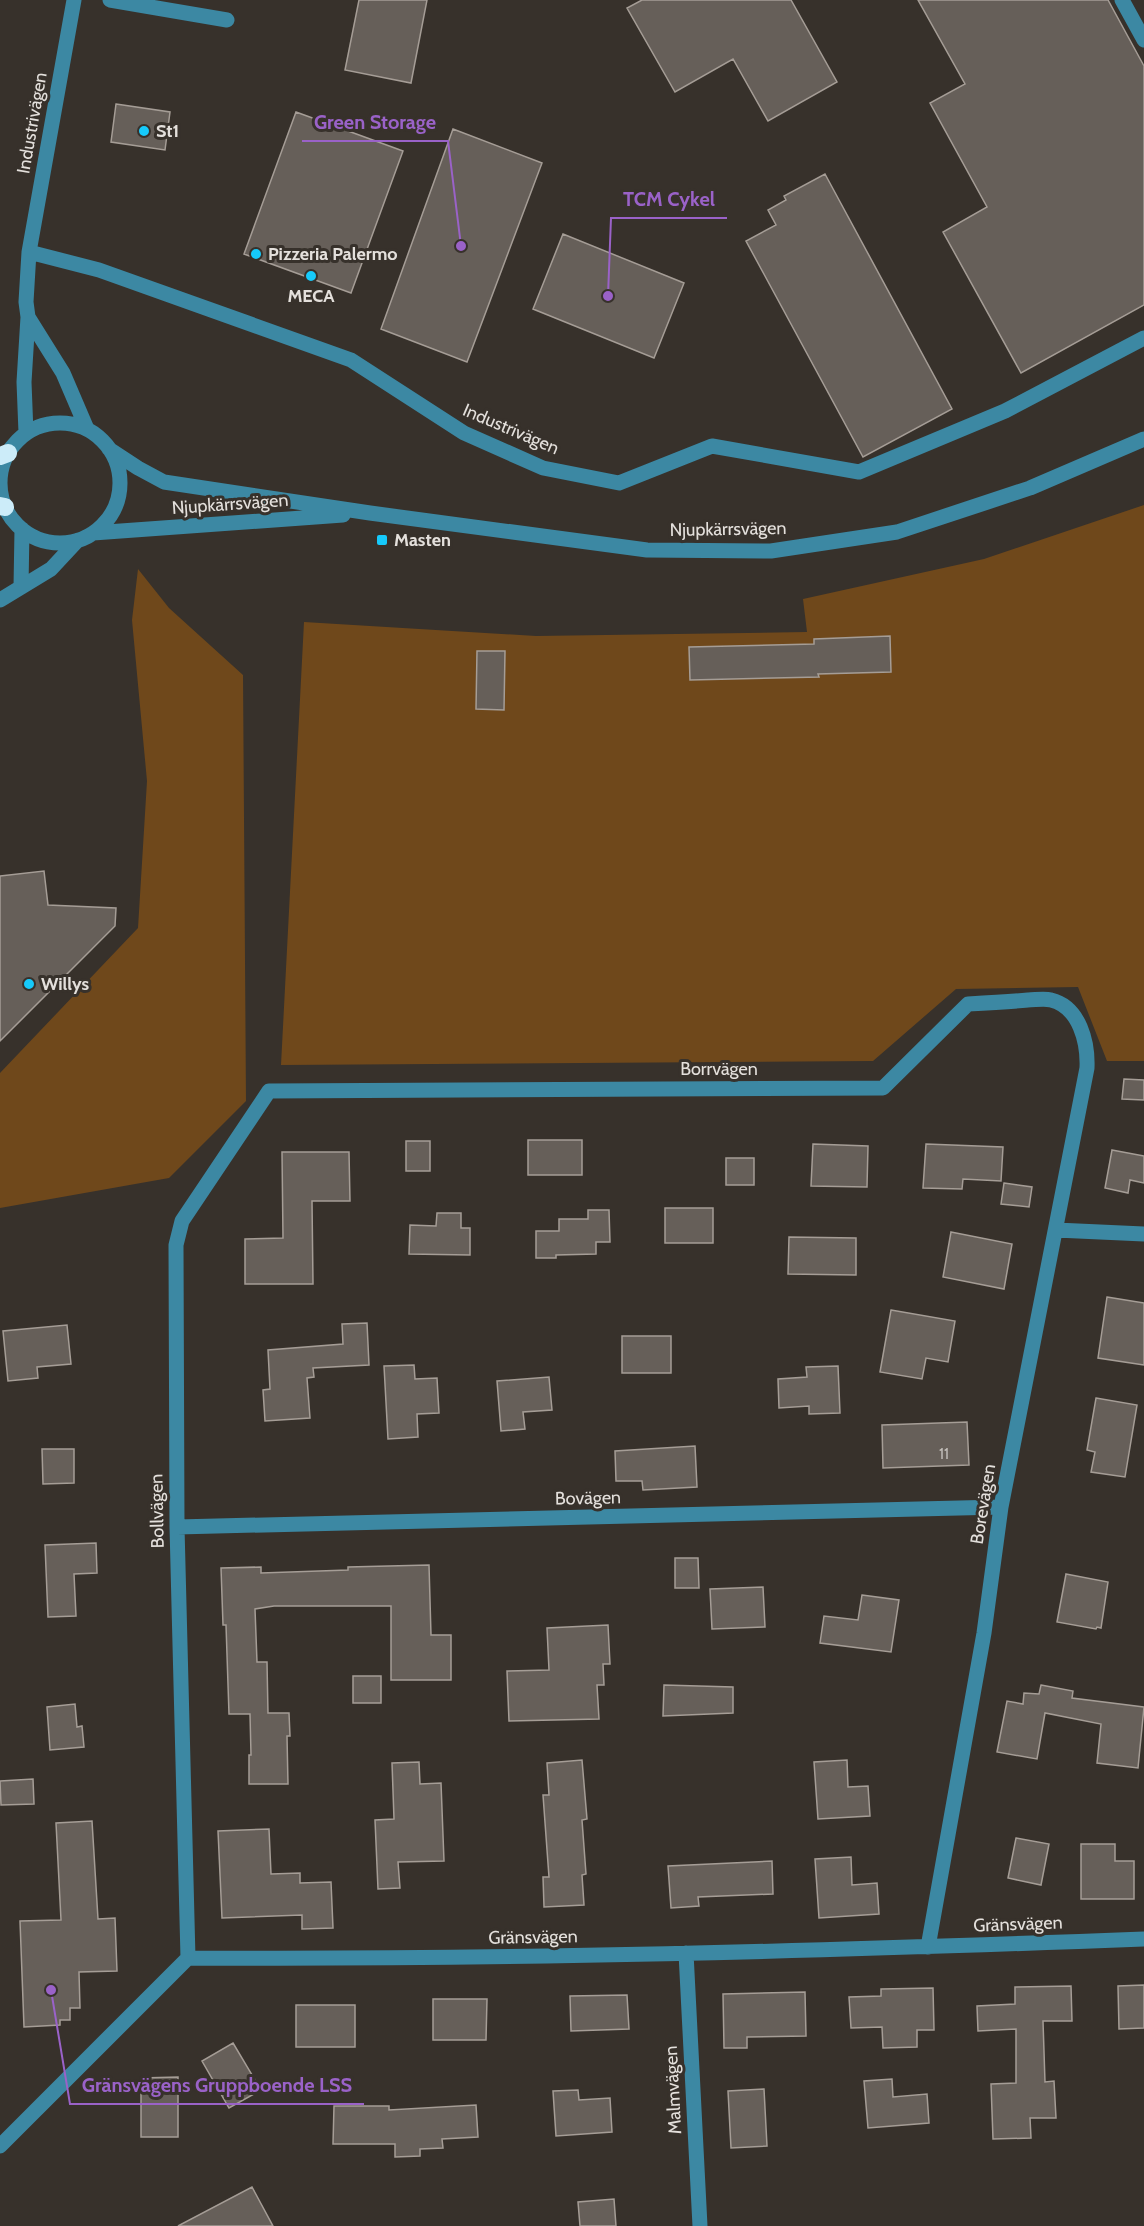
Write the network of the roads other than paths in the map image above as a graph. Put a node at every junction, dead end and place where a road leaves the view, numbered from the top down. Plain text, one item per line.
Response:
1 (74, 0) edge
2 (110, 0) edge
3 (1122, 0) edge
4 (226, 20) dead end
5 (1144, 40) edge
6 (29, 252) junction
7 (28, 316) junction
8 (1144, 338) edge
9 (87, 429) junction
10 (26, 433) junction
11 (1144, 439) edge
12 (109, 449) junction
13 (4, 454) edge
14 (2, 506) edge
15 (370, 513) junction
16 (22, 529) junction
17 (93, 533) junction
18 (78, 540) junction
19 (21, 587) junction
20 (0, 600) edge
21 (1087, 1068) joint
22 (269, 1091) joint
23 (1056, 1230) junction
24 (1144, 1234) edge
25 (1001, 1508) junction
26 (177, 1527) junction
27 (1144, 1939) edge
28 (928, 1947) junction
29 (686, 1953) junction
30 (188, 1958) junction
31 (0, 2146) edge
32 (700, 2226) edge

1 - 6 street, Industrivägen
2 - 4 street
3 - 5 street
6 - 7 street, Industrivägen
6 - 8 street, Industrivägen
7 - 9 street, Industrivägen
7 - 10 street, Industrivägen
9 - 10 street
9 - 12 street
10 - 13 street
11 - 15 street, Njupkärrsvägen
12 - 15 street, Njupkärrsvägen
12 - 17 street
13 - 14 street
14 - 16 street
15 - 17 street, Njupkärrsvägen
16 - 18 street
16 - 19 street
17 - 18 street
18 - 19 street
19 - 20 street
21 - 22 street, Borrvägen
21 - 23 street, Borevägen
22 - 26 street, Bollvägen
23 - 24 street
23 - 25 street, Borevägen
25 - 26 street, Bovägen
25 - 28 street, Borevägen
26 - 30 street, Bollvägen
27 - 28 street, Gränsvägen
28 - 29 street, Gränsvägen
29 - 30 street, Gränsvägen
29 - 32 street, Malmvägen
30 - 31 street

